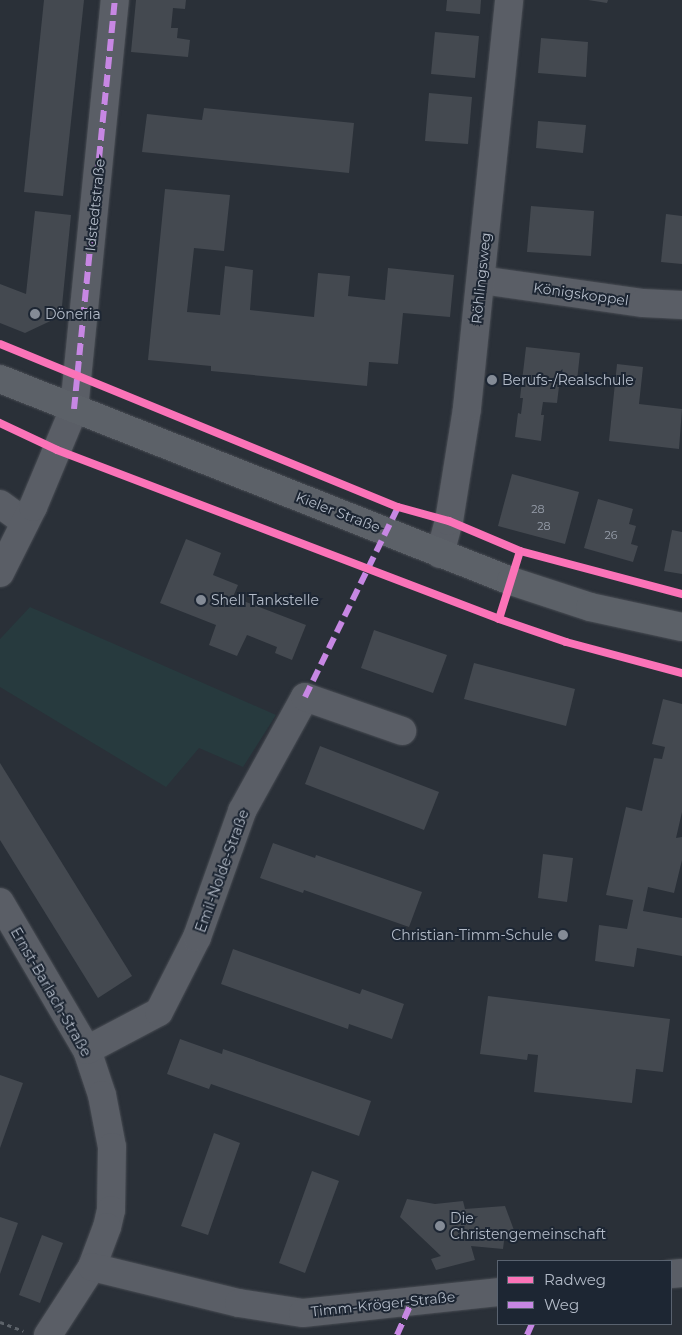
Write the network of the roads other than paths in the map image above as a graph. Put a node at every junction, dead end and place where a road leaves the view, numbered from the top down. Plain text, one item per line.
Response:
1 (115, 0) edge
2 (509, 0) edge
3 (481, 280) junction
4 (682, 305) edge
5 (0, 379) edge
6 (74, 409) junction
7 (0, 504) edge
8 (26, 522) junction
9 (440, 554) junction
10 (0, 573) edge
11 (682, 627) edge
12 (402, 731) dead end
13 (0, 902) edge
14 (87, 1050) junction
15 (92, 1267) junction
16 (497, 1292) edge
17 (37, 1333) edge

1 - 6 street, Idstedtstraße
2 - 3 street, Röhlingsweg
3 - 4 street, Königskoppel
3 - 9 street, Röhlingsweg
5 - 6 main road, Kieler Straße
6 - 8 street, Idstedtstraße
6 - 9 main road, Kieler Straße
7 - 8 street
8 - 10 street, Idstedtstraße
9 - 11 main road, Kieler Straße
12 - 14 street, Emil-Nolde-Straße
13 - 14 street, Ernst-Barlach-Straße
14 - 15 street, Ernst-Barlach-Straße
15 - 16 street, Timm-Kröger-Straße
15 - 17 street, Ernst-Barlach-Straße

